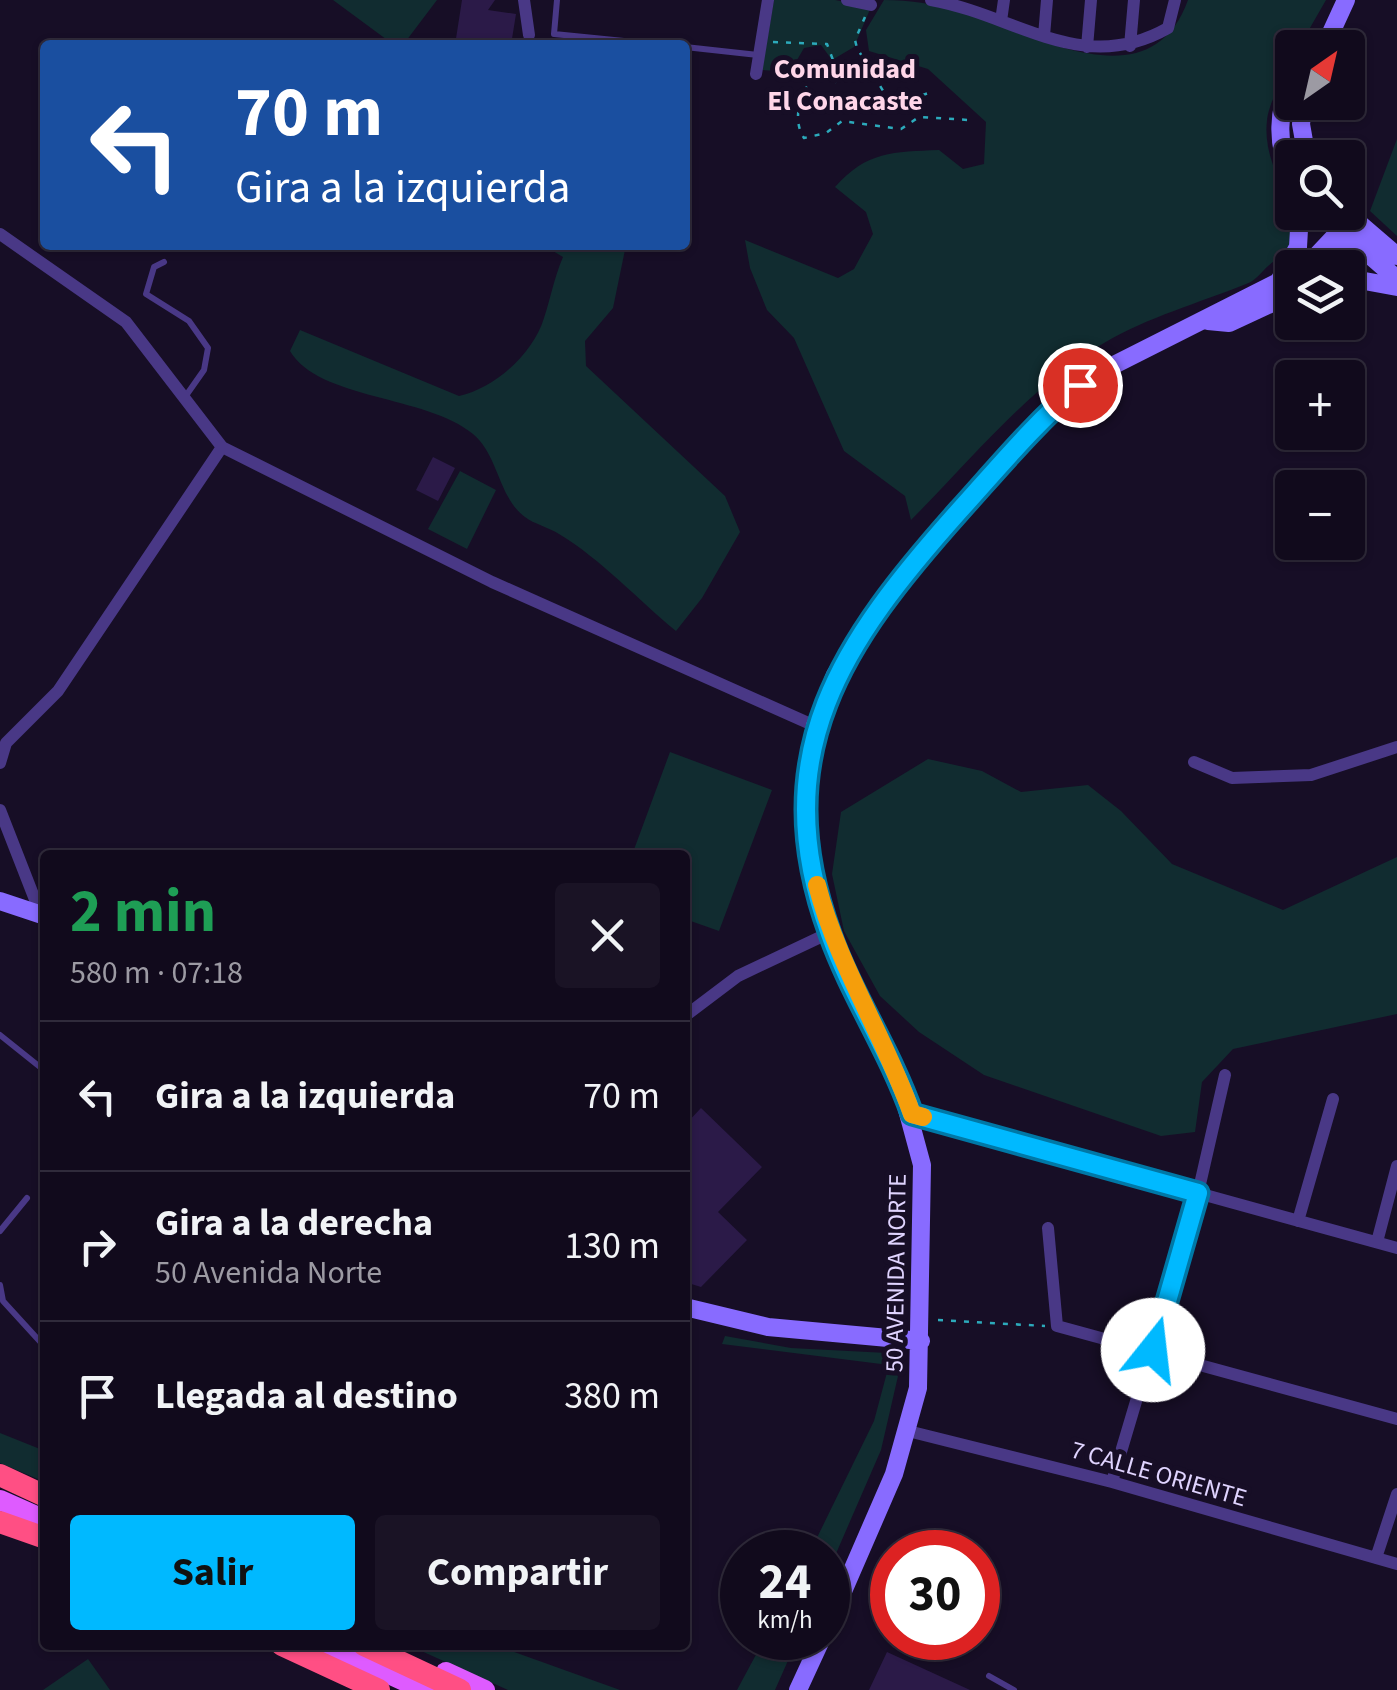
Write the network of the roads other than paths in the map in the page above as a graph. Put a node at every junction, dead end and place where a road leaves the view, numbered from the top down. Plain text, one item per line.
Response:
1 (524, 0) edge
2 (557, 0) edge
3 (768, 0) edge
4 (847, 0) edge
5 (931, 0) edge
6 (1004, 0) edge
7 (1047, 0) edge
8 (1091, 0) edge
9 (1134, 0) edge
10 (1175, 0) edge
11 (1346, 0) edge
12 (962, 3) edge
13 (869, 10) road end
14 (1001, 21) junction
15 (1334, 22) junction
16 (1328, 30) edge
17 (1331, 30) edge
18 (529, 35) dead end
19 (1044, 36) junction
20 (614, 40) edge
21 (1130, 46) junction
22 (690, 47) edge
23 (761, 48) junction
24 (1086, 48) junction
25 (756, 74) dead end
26 (1348, 230) edge
27 (1354, 230) edge
28 (1356, 230) edge
29 (0, 234) edge
30 (1325, 250) edge
31 (1397, 256) edge
32 (164, 262) dead end
33 (1397, 279) edge
34 (1365, 281) edge
35 (1397, 287) edge
36 (1275, 289) edge
37 (185, 396) junction
38 (222, 447) junction
39 (815, 726) junction
40 (1397, 747) edge
41 (0, 762) edge
42 (1194, 762) dead end
43 (0, 810) edge
44 (0, 901) edge
45 (40, 908) edge
46 (40, 914) edge
47 (829, 933) junction
48 (690, 1012) edge
49 (0, 1036) edge
50 (40, 1067) edge
51 (1224, 1075) dead end
52 (1333, 1098) dead end
53 (912, 1114) junction
54 (1397, 1166) edge
55 (1198, 1193) junction
56 (27, 1198) dead end
57 (1298, 1221) junction
58 (1048, 1228) dead end
59 (0, 1231) edge
60 (1377, 1242) junction
61 (1397, 1248) edge
62 (0, 1285) edge
63 (690, 1308) edge
64 (921, 1341) junction
65 (40, 1342) edge
66 (1153, 1350) junction
67 (1397, 1419) edge
68 (908, 1430) junction
69 (0, 1476) edge
70 (1112, 1482) junction
71 (40, 1494) edge
72 (1397, 1494) edge
73 (0, 1500) edge
74 (40, 1518) edge
75 (0, 1520) edge
76 (40, 1536) edge
77 (1376, 1558) junction
78 (1397, 1564) edge
79 (850, 1577) edge
80 (293, 1650) edge
81 (336, 1650) edge
82 (375, 1650) edge
83 (396, 1650) edge
84 (812, 1660) edge
85 (989, 1676) dead end
86 (379, 1690) edge
87 (424, 1690) edge
88 (460, 1690) edge
89 (485, 1690) edge
90 (798, 1690) edge
91 (1014, 1690) edge

1 - 18 street
2 - 20 lane
3 - 23 street
4 - 13 street
5 - 12 street
6 - 14 street
7 - 19 street
8 - 24 street
9 - 21 street
10 - 21 street
11 - 15 street
12 - 14 street
14 - 19 street
15 - 16 street
15 - 17 street
19 - 24 street
21 - 24 street
22 - 23 lane
23 - 25 street
26 - 30 street
27 - 33 street
28 - 31 street
29 - 37 street
32 - 37 lane
34 - 35 street
36 - 39 street, 50 AVENIDA NORTE
37 - 38 street
38 - 39 street
38 - 41 street
39 - 47 street, 50 AVENIDA NORTE
40 - 42 street
43 - 45 street
44 - 46 street
47 - 48 street
47 - 53 street, 50 AVENIDA NORTE
49 - 50 lane
51 - 55 street
52 - 57 street
53 - 55 street
53 - 64 street, 50 AVENIDA NORTE
54 - 60 street
55 - 57 street
55 - 66 street
56 - 59 lane
57 - 60 street
58 - 66 street
60 - 61 street
62 - 65 lane
63 - 64 street
64 - 68 street, 50 AVENIDA NORTE
66 - 67 street
66 - 70 street
68 - 70 street, 7 CALLE ORIENTE
68 - 79 street, 50 AVENIDA NORTE
69 - 71 highway
70 - 77 street, 7 CALLE ORIENTE
72 - 77 street
73 - 74 main road
75 - 76 highway
77 - 78 street, 7 CALLE ORIENTE
80 - 86 highway
81 - 87 main road
82 - 88 highway
83 - 89 main road
84 - 90 street
85 - 91 lane

